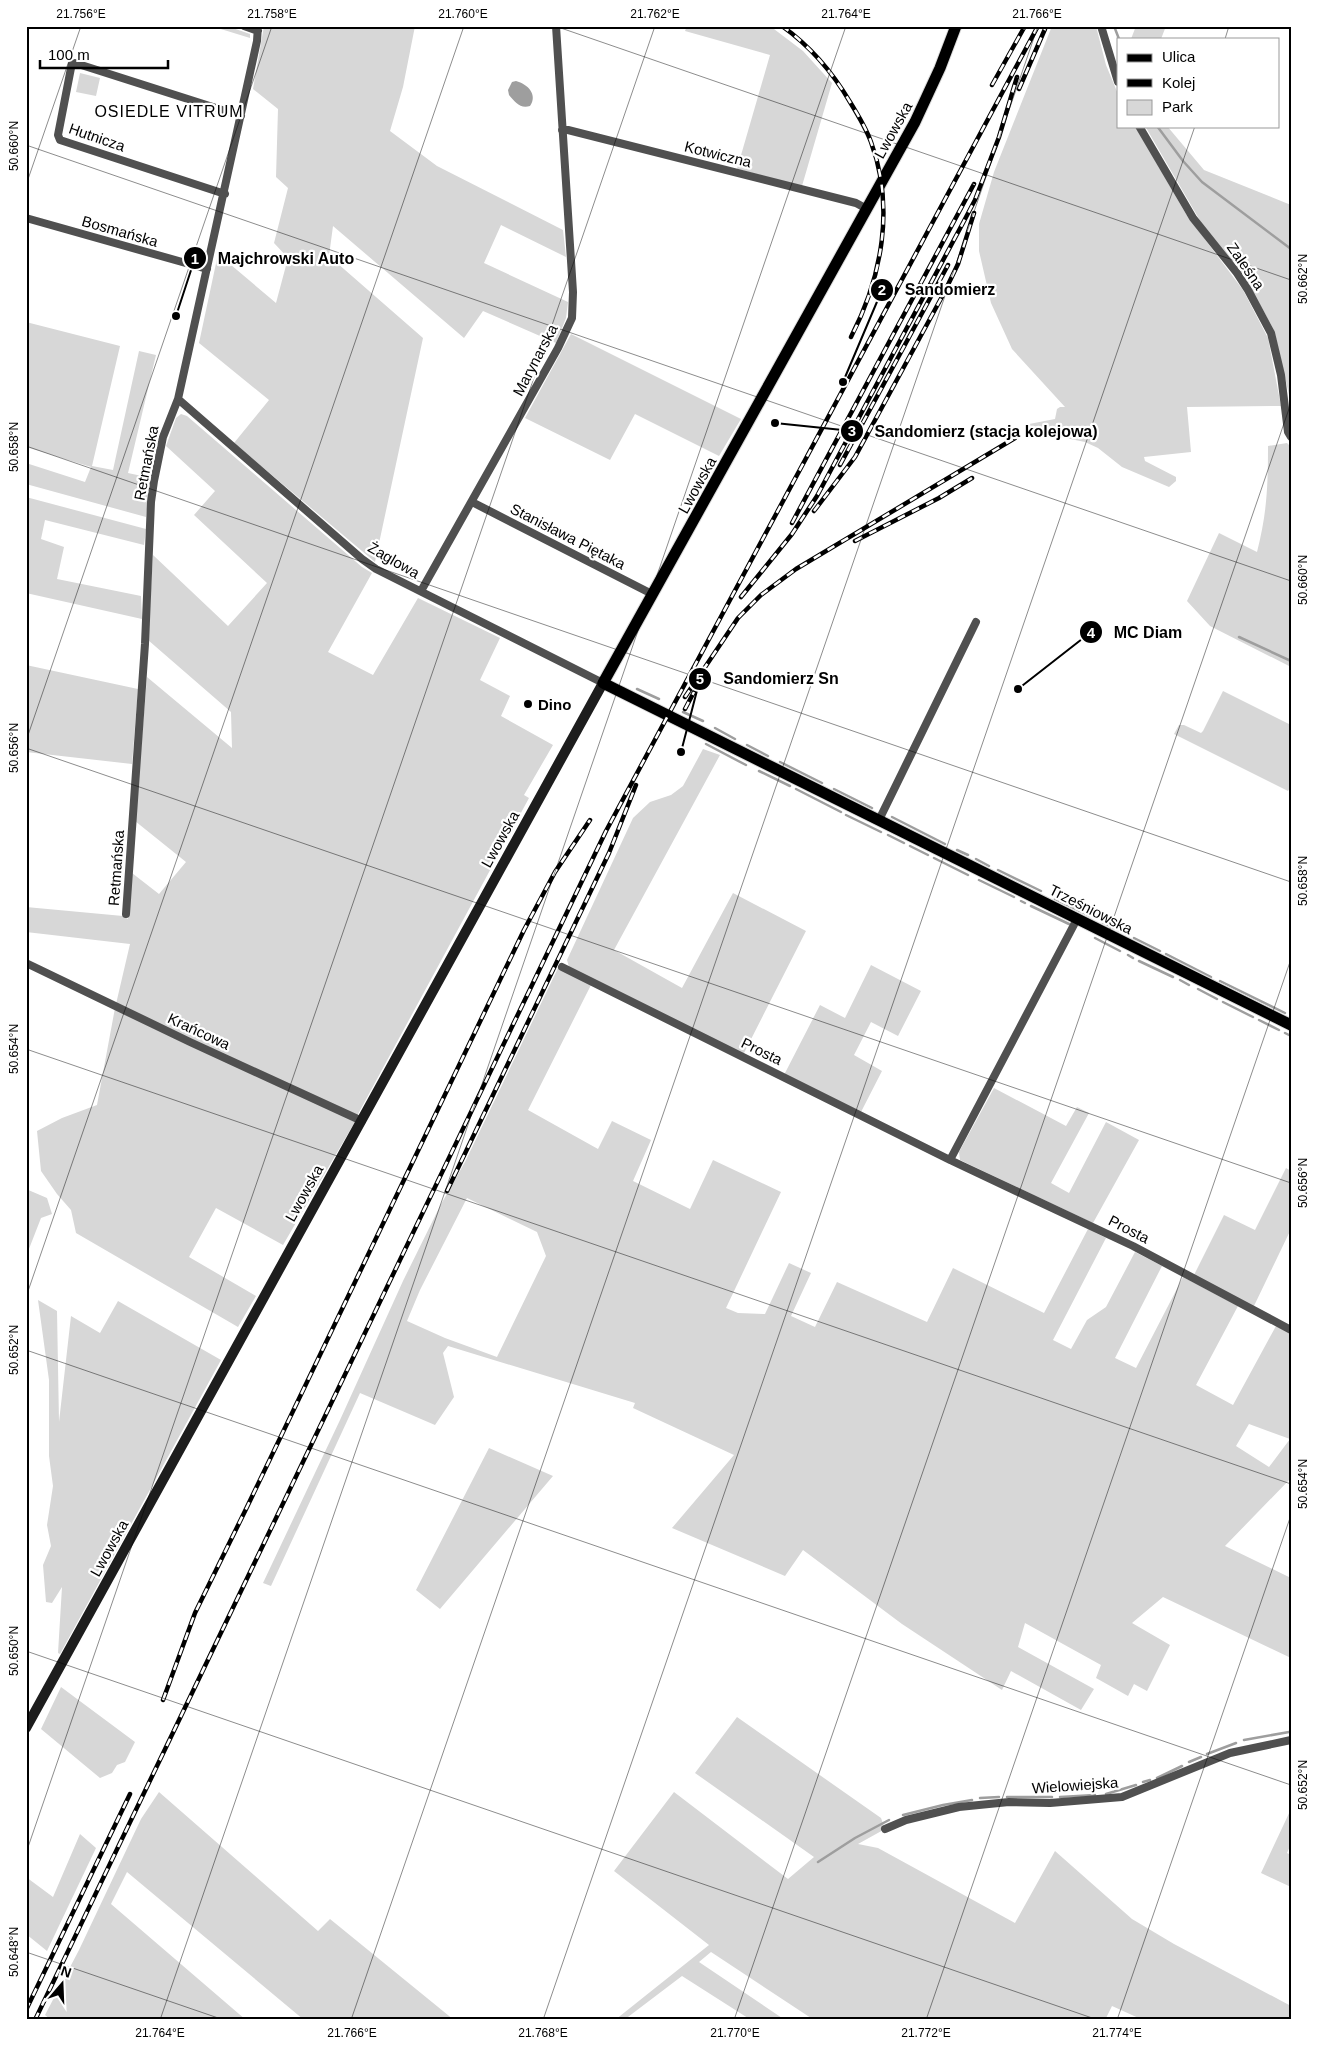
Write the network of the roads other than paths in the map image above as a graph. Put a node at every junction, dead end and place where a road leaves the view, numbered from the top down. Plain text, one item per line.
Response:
1 (244, 26) edge
2 (556, 26) edge
3 (1101, 26) edge
4 (955, 27) edge
5 (258, 29) edge
6 (1117, 79) edge
7 (241, 116) junction
8 (1140, 128) edge
9 (562, 130) junction
10 (225, 194) junction
11 (867, 209) junction
12 (26, 218) edge
13 (207, 270) junction
14 (178, 399) junction
15 (1291, 437) edge
16 (472, 502) junction
17 (421, 591) junction
18 (652, 594) junction
19 (976, 622) dead end
20 (603, 683) junction
21 (878, 820) junction
22 (126, 914) dead end
23 (1077, 919) junction
24 (26, 963) edge
25 (562, 967) dead end
26 (1291, 1025) edge
27 (362, 1121) junction
28 (950, 1160) junction
29 (1291, 1330) edge
30 (26, 1728) edge
31 (1291, 1740) edge
32 (885, 1829) dead end

1 - 5 street
2 - 9 street, Marynarska
3 - 6 street
4 - 11 main road, Lwowska
5 - 7 street, Retmańska
7 - 10 street, Retmańska
7 - 10 street, Hutnicza
8 - 15 street, Zaleśna
9 - 11 street, Kotwiczna
9 - 16 street, Marynarska
10 - 13 street, Retmańska
11 - 18 main road, Lwowska
12 - 13 street, Bosmańska
13 - 14 street, Retmańska
14 - 17 street, Żaglowa
14 - 22 street, Retmańska
16 - 17 street, Marynarska
16 - 18 street, Stanisława Piętaka
17 - 20 street, Żaglowa
18 - 20 main road, Lwowska
19 - 21 street
20 - 21 main road, Trześniowska
20 - 27 main road, Lwowska
21 - 23 main road, Trześniowska
23 - 26 main road, Trześniowska
23 - 28 street
24 - 27 street, Krańcowa
25 - 28 street, Prosta
27 - 30 main road, Lwowska
28 - 29 street, Prosta
31 - 32 street, Wielowiejska

